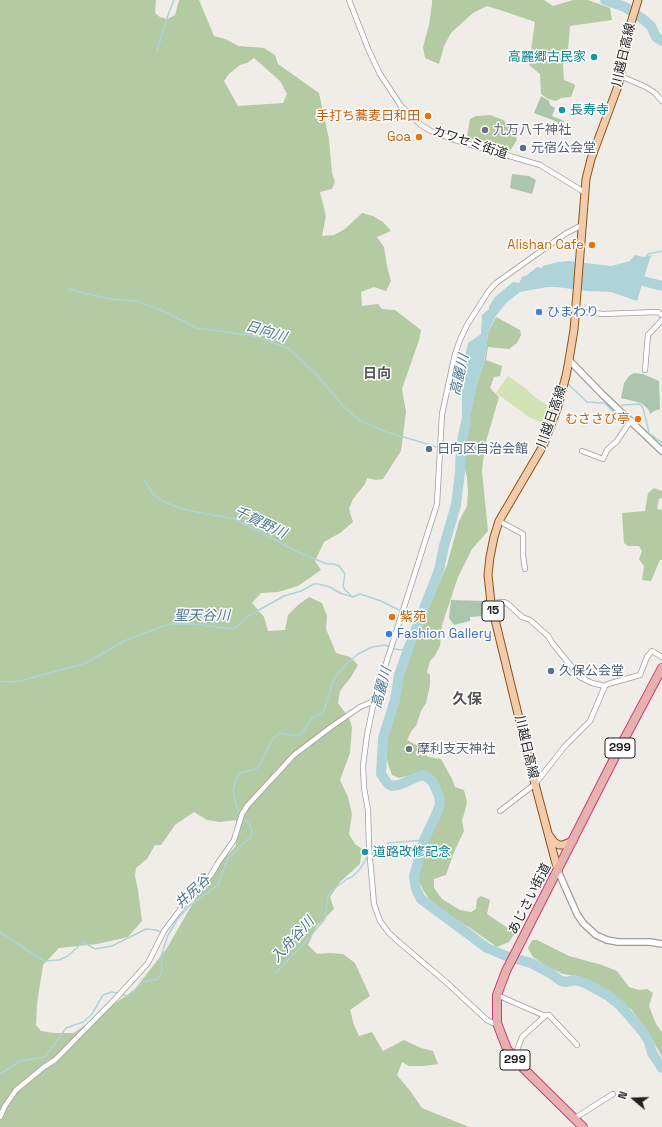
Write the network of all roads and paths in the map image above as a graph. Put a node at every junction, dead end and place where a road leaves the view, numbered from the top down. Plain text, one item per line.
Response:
1 (349, 0) edge
2 (638, 0) edge
3 (620, 76) junction
4 (662, 101) edge
5 (584, 192) junction
6 (582, 225) junction
7 (576, 311) junction
8 (662, 315) edge
9 (662, 320) edge
10 (569, 360) junction
11 (645, 370) dead end
12 (630, 420) junction
13 (582, 451) dead end
14 (662, 451) edge
15 (499, 521) junction
16 (525, 569) dead end
17 (491, 603) junction
18 (662, 657) edge
19 (662, 668) edge
20 (605, 686) junction
21 (374, 701) junction
22 (535, 784) junction
23 (500, 810) dead end
24 (548, 834) junction
25 (573, 841) junction
26 (558, 871) junction
27 (662, 944) edge
28 (497, 995) junction
29 (545, 1016) junction
30 (497, 1023) junction
31 (577, 1045) dead end
32 (514, 1058) junction
33 (613, 1094) dead end
34 (0, 1117) edge
35 (575, 1118) junction
36 (583, 1127) edge

1 - 5 street, カワセミ街道
2 - 3 main road, 川越日高線 / 15
3 - 4 street
3 - 5 main road, 川越日高線 / 15
5 - 6 main road, 川越日高線 / 15
6 - 7 main road, 川越日高線 / 15
6 - 21 street
7 - 8 street
7 - 10 main road, 川越日高線 / 15
9 - 11 street
10 - 12 street
10 - 15 main road, 川越日高線 / 15
12 - 13 street
12 - 14 street
15 - 16 street
15 - 17 main road, 川越日高線 / 15
17 - 20 street
17 - 22 main road, 川越日高線 / 15
18 - 20 street
19 - 25 highway, あじさい街道 / 299
20 - 22 street
21 - 30 street
21 - 34 street
22 - 23 street
22 - 24 main road, 川越日高線 / 15
24 - 25 main road
24 - 26 main road, 川越日高線 / 15
25 - 26 highway, あじさい街道 / 299
26 - 27 street
26 - 28 highway, あじさい街道 / 299
28 - 29 street
28 - 30 highway, あじさい街道 / 299
29 - 31 street
29 - 32 street
30 - 32 highway, あじさい街道 / 299
32 - 35 highway, あじさい街道 / 299
33 - 35 street
35 - 36 highway, あじさい街道 / 299

